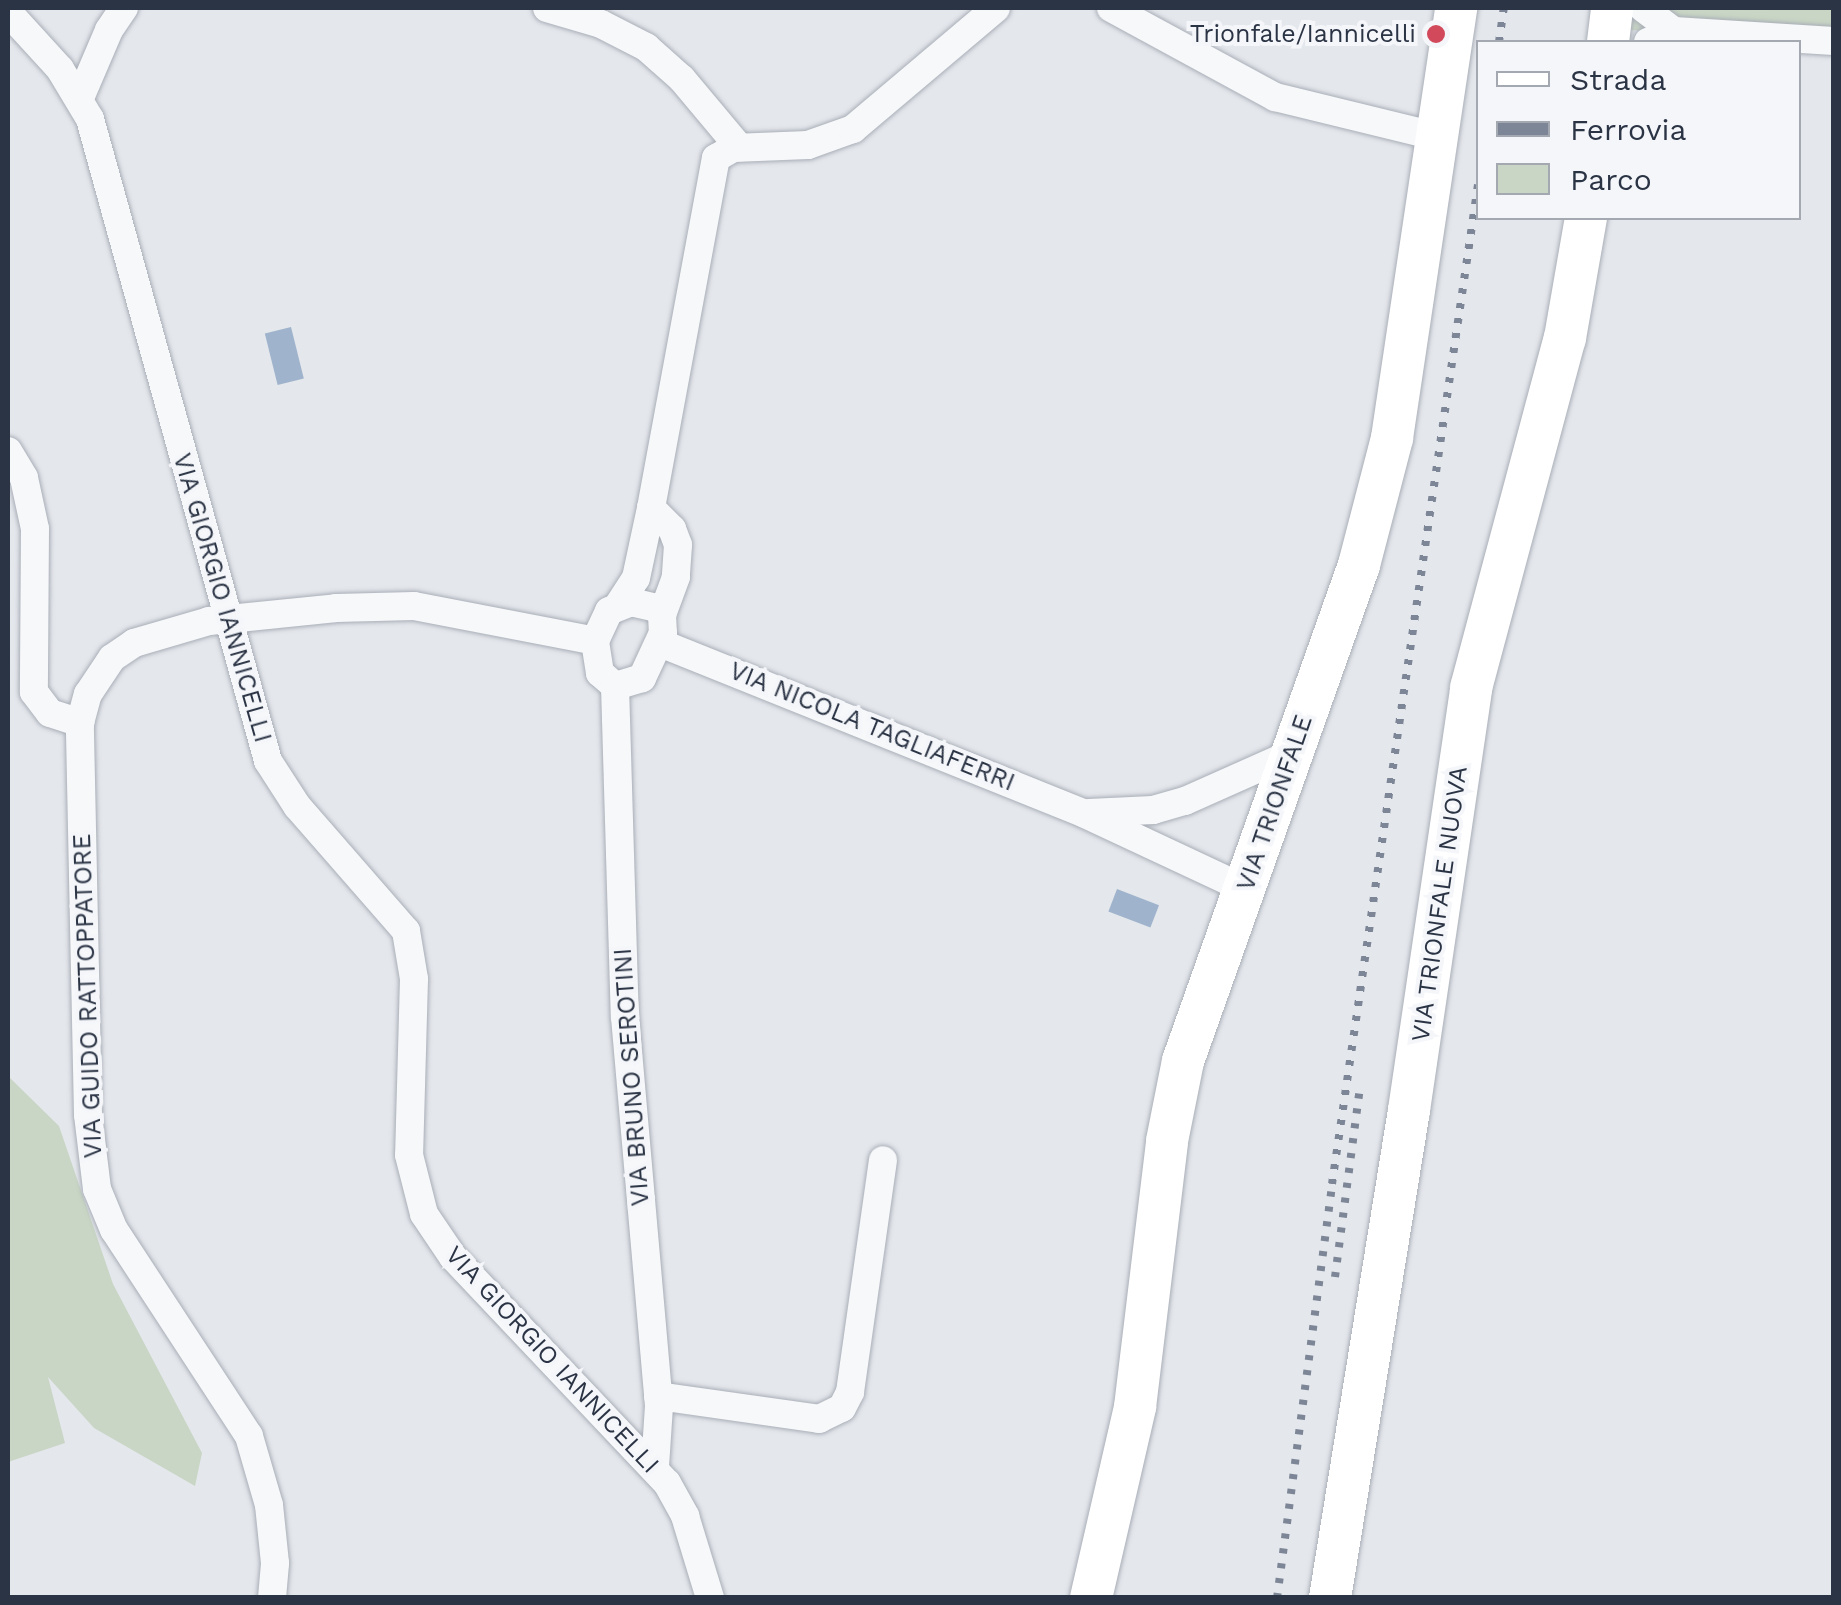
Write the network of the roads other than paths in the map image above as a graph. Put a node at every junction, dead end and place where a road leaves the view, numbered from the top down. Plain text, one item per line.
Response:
1 (124, 8) edge
2 (547, 8) edge
3 (996, 8) edge
4 (1111, 8) edge
5 (1456, 8) edge
6 (1612, 8) edge
7 (1643, 8) edge
8 (8, 12) edge
9 (1660, 37) edge
10 (1608, 40) edge
11 (1790, 40) edge
12 (1801, 40) edge
13 (1834, 41) edge
14 (80, 98) junction
15 (1439, 137) junction
16 (739, 147) junction
17 (1586, 220) edge
18 (8, 451) edge
19 (652, 508) junction
20 (619, 604) junction
21 (226, 619) junction
22 (661, 629) junction
23 (595, 641) junction
24 (615, 686) junction
25 (80, 723) junction
26 (1293, 753) junction
27 (1083, 814) junction
28 (1245, 889) junction
29 (883, 1160) dead end
30 (658, 1396) junction
31 (654, 1467) junction
32 (272, 1598) edge
33 (710, 1598) edge
34 (1091, 1598) edge
35 (1330, 1598) edge

1 - 14 street
2 - 16 street
3 - 16 street
4 - 15 street
5 - 15 main road, VIA TRIONFALE
6 - 10 main road
7 - 9 street
8 - 14 street, VIA GIORGIO IANNICELLI
9 - 11 street
12 - 13 street
14 - 21 street, VIA GIORGIO IANNICELLI
15 - 26 main road, VIA TRIONFALE
16 - 19 street
17 - 35 main road, VIA TRIONFALE NUOVA
18 - 25 street
19 - 20 street
19 - 22 street
20 - 22 street
20 - 23 street
21 - 23 street
21 - 25 street, VIA GUIDO RATTOPPATORE
21 - 31 street, VIA GIORGIO IANNICELLI
22 - 24 street
22 - 27 street, VIA NICOLA TAGLIAFERRI
23 - 24 street
24 - 30 street, VIA BRUNO SEROTINI
25 - 32 street, VIA GUIDO RATTOPPATORE
26 - 27 street, VIA NICOLA TAGLIAFERRI
26 - 28 main road, VIA TRIONFALE
27 - 28 street, VIA NICOLA TAGLIAFERRI
28 - 34 main road, VIA TRIONFALE
29 - 30 street
30 - 31 street, VIA BRUNO SEROTINI
31 - 33 street, VIA GIORGIO IANNICELLI

